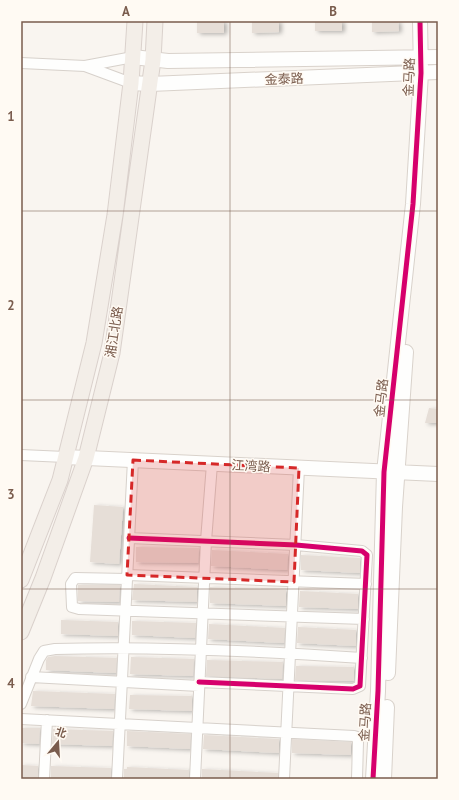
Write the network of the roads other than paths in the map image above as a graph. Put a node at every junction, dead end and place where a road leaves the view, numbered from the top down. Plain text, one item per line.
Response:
1 (135, 21) edge
2 (155, 21) edge
3 (420, 21) edge
4 (428, 21) edge
5 (429, 57) edge
6 (133, 58) junction
7 (153, 60) junction
8 (21, 63) edge
9 (85, 66) junction
10 (429, 72) edge
11 (131, 83) junction
12 (150, 84) junction
13 (21, 455) edge
14 (65, 457) junction
15 (86, 458) junction
16 (133, 460) junction
17 (212, 464) junction
18 (299, 468) junction
19 (391, 472) junction
20 (438, 474) edge
21 (129, 538) junction
22 (206, 541) junction
23 (296, 545) junction
24 (127, 577) junction
25 (204, 578) junction
26 (21, 580) edge
27 (294, 582) junction
28 (366, 584) junction
29 (126, 611) junction
30 (203, 614) junction
31 (292, 617) junction
32 (364, 618) junction
33 (21, 632) edge
34 (124, 647) junction
35 (201, 649) junction
36 (290, 653) junction
37 (362, 658) junction
38 (31, 677) junction
39 (122, 682) junction
40 (199, 684) junction
41 (288, 686) junction
42 (21, 704) edge
43 (21, 719) edge
44 (47, 720) junction
45 (120, 724) junction
46 (197, 728) junction
47 (286, 732) junction
48 (44, 779) edge
49 (117, 779) edge
50 (195, 779) edge
51 (284, 779) edge
52 (357, 779) edge
53 (373, 779) edge
54 (384, 779) edge

1 - 6 main road, 湘江北路
2 - 7 main road, 湘江北路
3 - 5 street, 金马路
4 - 5 street, 金马路
5 - 7 street
5 - 10 street, 金马路
6 - 7 street
6 - 9 street
6 - 11 main road, 湘江北路
7 - 12 main road, 湘江北路
8 - 9 street
9 - 11 street
10 - 12 street, 金泰路
10 - 19 street, 金马路
11 - 12 street, 金泰路
11 - 14 main road, 湘江北路
12 - 15 main road, 湘江北路
13 - 14 street
14 - 15 street, 江湾路
14 - 26 main road, 湘江北路
15 - 16 street, 江湾路
15 - 33 main road, 湘江北路
16 - 17 street, 江湾路
16 - 21 street
17 - 18 street, 江湾路
17 - 22 street
18 - 19 street, 江湾路
18 - 23 street
19 - 20 street, 江湾路
19 - 53 street, 金马路
19 - 54 street, 金马路
21 - 22 street
21 - 24 street
22 - 23 street
22 - 25 street
23 - 27 street
23 - 28 street
24 - 25 street
24 - 29 street
24 - 29 street
25 - 27 street
25 - 30 street
27 - 28 street
27 - 31 street
28 - 32 street
29 - 30 street
29 - 34 street
30 - 31 street
30 - 35 street
31 - 32 street
31 - 36 street
32 - 37 street
34 - 35 street
34 - 38 street
34 - 39 street
35 - 36 street
35 - 40 street
36 - 37 street
36 - 41 street
37 - 41 street
38 - 39 street
38 - 42 street
39 - 40 street
39 - 45 street
40 - 41 street
40 - 46 street
41 - 47 street
43 - 44 street
44 - 45 street
44 - 48 street
45 - 46 street
45 - 49 street
46 - 47 street
46 - 50 street
47 - 51 street
47 - 52 street

